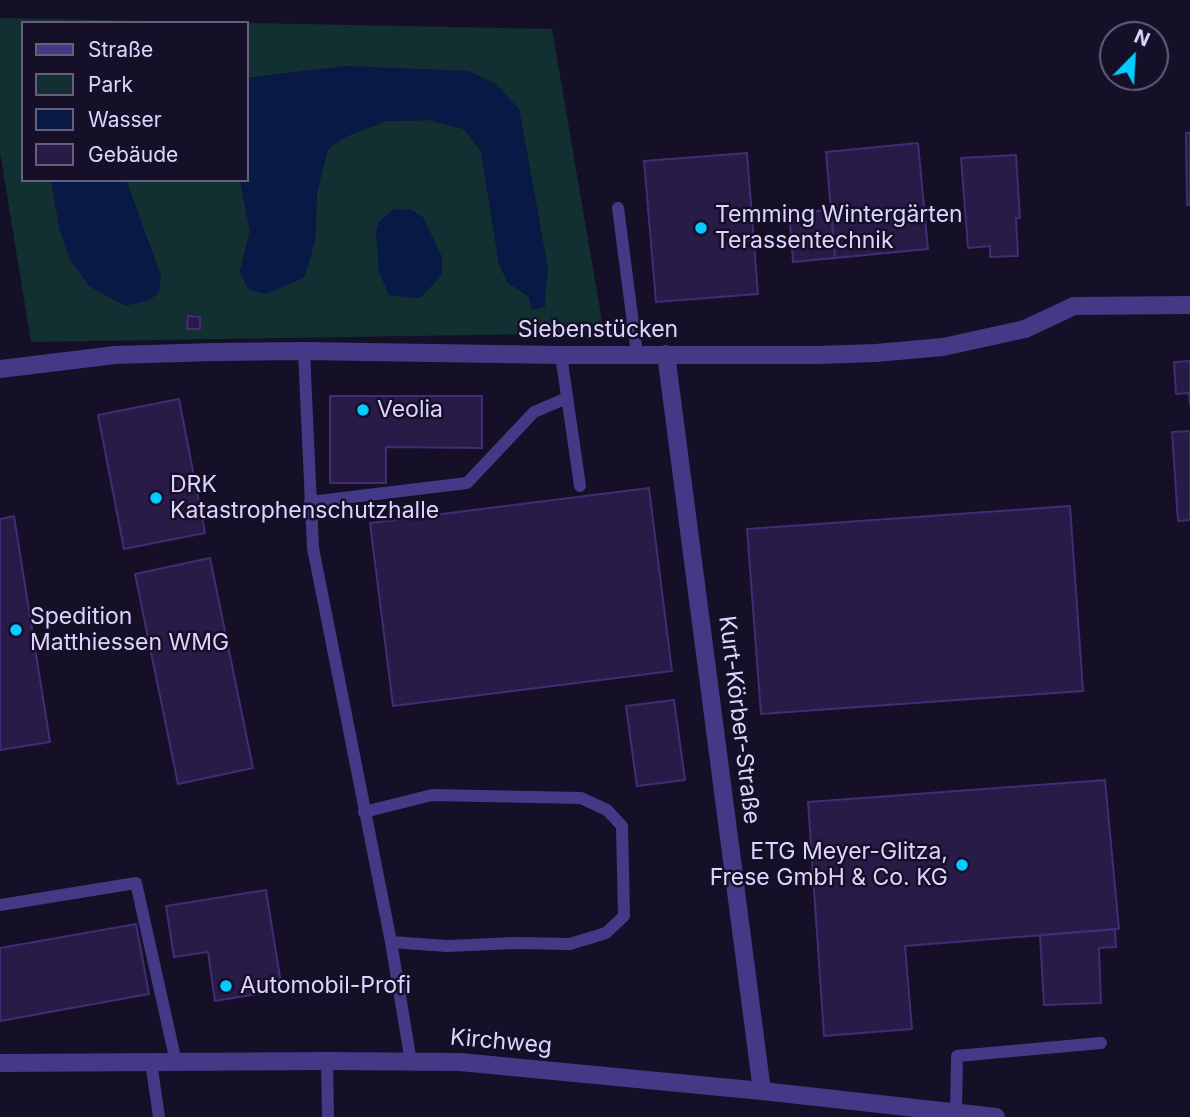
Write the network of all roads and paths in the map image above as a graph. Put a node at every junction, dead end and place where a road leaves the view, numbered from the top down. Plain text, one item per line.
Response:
1 (618, 208) dead end
2 (1190, 305) edge
3 (304, 351) junction
4 (637, 354) junction
5 (666, 354) junction
6 (561, 355) junction
7 (0, 368) edge
8 (567, 398) junction
9 (580, 486) dead end
10 (310, 502) junction
11 (364, 812) junction
12 (0, 905) edge
13 (391, 942) junction
14 (1101, 1043) dead end
15 (327, 1061) junction
16 (151, 1062) junction
17 (176, 1062) junction
18 (411, 1062) junction
19 (0, 1063) edge
20 (762, 1091) junction
21 (956, 1113) junction
22 (159, 1117) edge
23 (328, 1117) edge
24 (996, 1117) edge

1 - 4 lane
2 - 5 street, Siebenstücken
3 - 6 street, Siebenstücken
3 - 7 street, Siebenstücken
3 - 10 lane
4 - 5 street, Siebenstücken
4 - 6 street, Siebenstücken
5 - 20 street, Kurt-Körber-Straße
6 - 8 lane
8 - 9 lane
8 - 10 lane
10 - 11 lane
11 - 13 lane
11 - 13 lane
12 - 17 lane
13 - 18 lane
14 - 21 lane
15 - 17 street, Kirchweg
15 - 18 street, Kirchweg
15 - 23 lane
16 - 17 street, Kirchweg
16 - 19 street, Kirchweg
16 - 22 lane
18 - 20 street, Kirchweg
20 - 21 street, Kirchweg
21 - 24 street, Kirchweg

